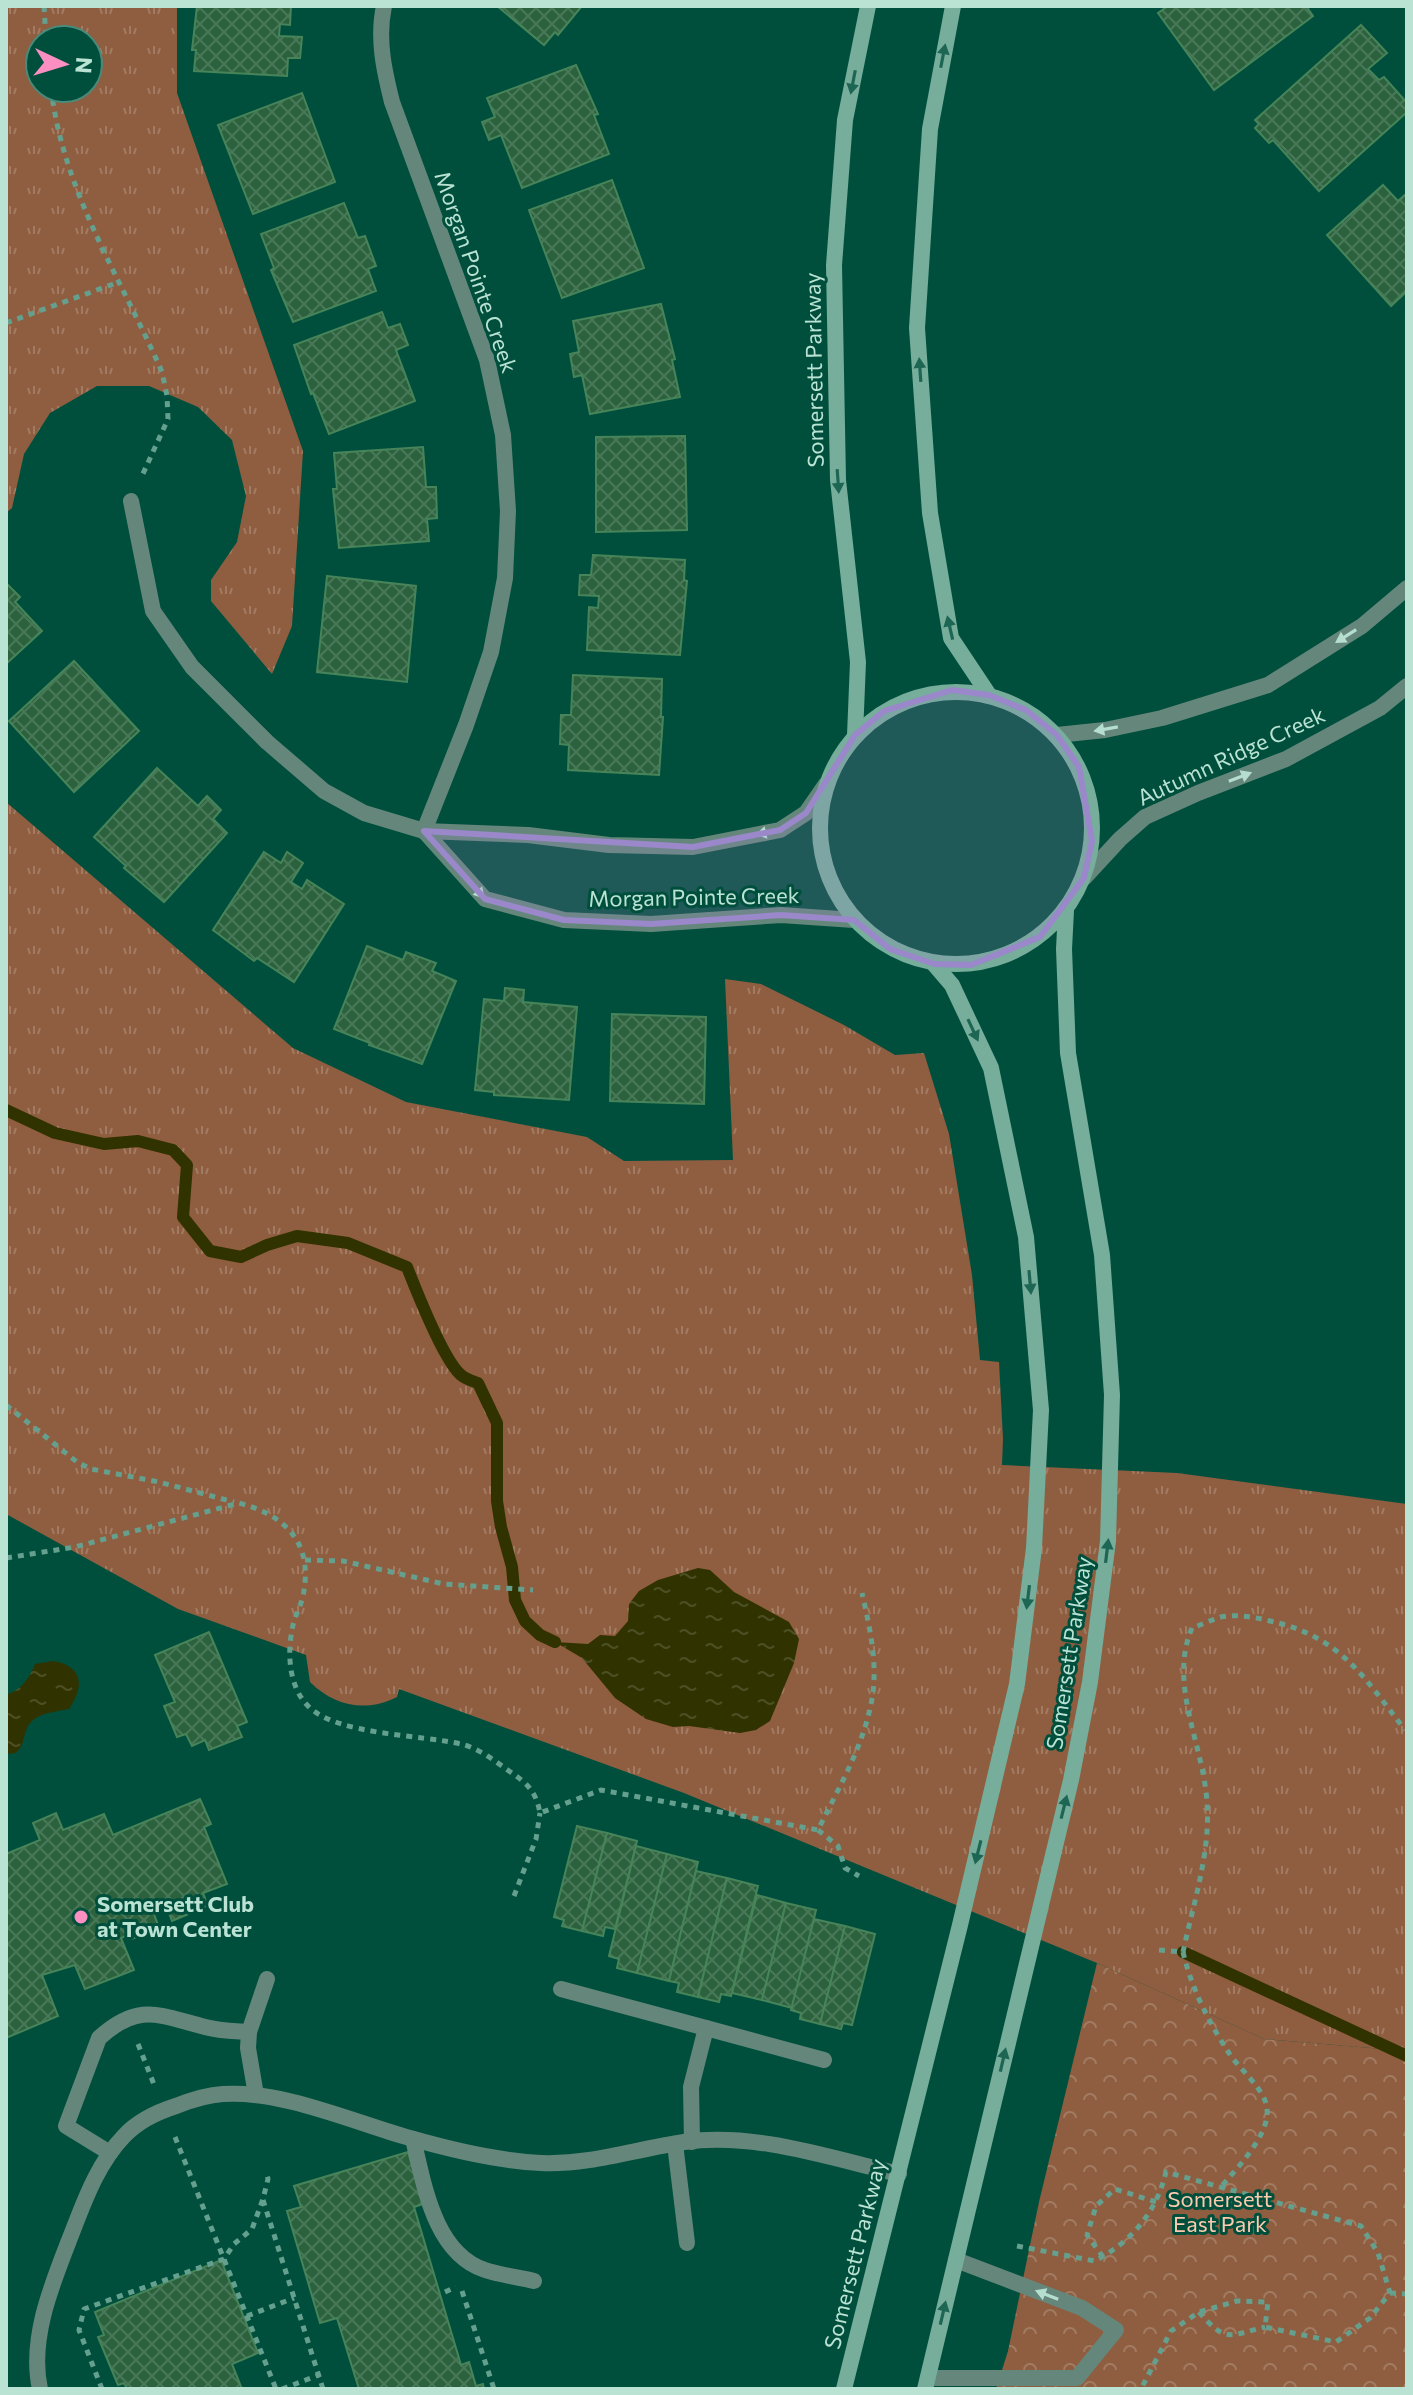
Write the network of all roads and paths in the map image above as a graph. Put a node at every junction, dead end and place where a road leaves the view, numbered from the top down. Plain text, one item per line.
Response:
1 (384, 6) edge
2 (868, 6) edge
3 (953, 6) edge
4 (53, 104) edge
5 (119, 282) junction
6 (6, 323) edge
7 (131, 501) joint
8 (1407, 588) edge
9 (1407, 686) edge
10 (989, 695) junction
11 (855, 735) junction
12 (1057, 735) junction
13 (826, 784) junction
14 (424, 831) junction
15 (1084, 878) junction
16 (1066, 910) junction
17 (854, 920) junction
18 (934, 964) junction
19 (6, 1405) edge
20 (239, 1503) junction
21 (6, 1558) edge
22 (305, 1560) junction
23 (533, 1590) dead end
24 (862, 1593) dead end
25 (1405, 1730) dead end
26 (540, 1813) junction
27 (818, 1830) junction
28 (859, 1876) dead end
29 (514, 1896) dead end
30 (1159, 1950) dead end
31 (1183, 1952) junction
32 (267, 1979) dead end
33 (561, 1989) dead end
34 (706, 2028) junction
35 (249, 2032) junction
36 (824, 2060) dead end
37 (256, 2095) junction
38 (413, 2139) junction
39 (683, 2143) junction
40 (110, 2153) junction
41 (266, 2172) dead end
42 (899, 2174) junction
43 (1220, 2188) junction
44 (263, 2199) junction
45 (1156, 2202) junction
46 (687, 2243) dead end
47 (1017, 2246) dead end
48 (1103, 2257) junction
49 (224, 2259) junction
50 (956, 2260) junction
51 (534, 2281) dead end
52 (445, 2292) dead end
53 (1390, 2293) junction
54 (1407, 2294) edge
55 (294, 2298) junction
56 (1199, 2312) junction
57 (247, 2316) junction
58 (1265, 2327) junction
59 (319, 2375) junction
60 (926, 2384) edge
61 (40, 2389) edge
62 (102, 2389) edge
63 (279, 2389) edge
64 (323, 2389) edge
65 (494, 2389) edge
66 (844, 2389) edge
67 (1141, 2389) edge

1 - 14 street, Morgan Pointe Creek
2 -> 11 main road, Somersett Parkway
10 -> 3 main road
4 - 5 path
5 - 6 path
5 - 7 path
7 - 14 street
8 -> 12 street
15 -> 9 street, Autumn Ridge Creek
10 - 11 main road
10 - 12 main road
11 - 13 main road
12 - 15 main road
13 -> 14 street
13 - 17 main road
14 -> 17 street, Morgan Pointe Creek
15 - 16 main road
16 - 18 main road
50 -> 16 main road, Somersett Parkway
17 - 18 main road
18 -> 42 main road, Somersett Parkway
19 - 20 path
20 - 21 path
20 - 22 path
22 - 23 path
22 - 26 path
24 - 27 path
25 - 31 path
26 - 27 path
26 - 29 path
27 - 28 path
30 - 31 path
31 - 43 path
32 - 35 street
33 - 34 street
34 - 36 street
34 - 39 street
35 - 37 street
35 - 40 street
37 - 38 street
37 - 40 street
38 - 39 street
38 - 51 street
39 - 42 street
39 - 46 street
40 - 61 street
41 - 44 path
42 - 66 main road, Somersett Parkway
43 - 45 path
43 - 53 path
44 - 49 path
44 - 55 path
45 - 48 path
45 - 48 path
47 - 48 path
49 - 57 path
49 - 62 path
60 -> 50 main road, Somersett Parkway
60 -> 50 street
52 - 65 path
53 - 54 path
53 - 58 path
55 - 57 path
55 - 59 path
56 - 58 path
56 - 58 path
56 - 67 path
57 - 63 path
59 - 63 path
59 - 64 path

